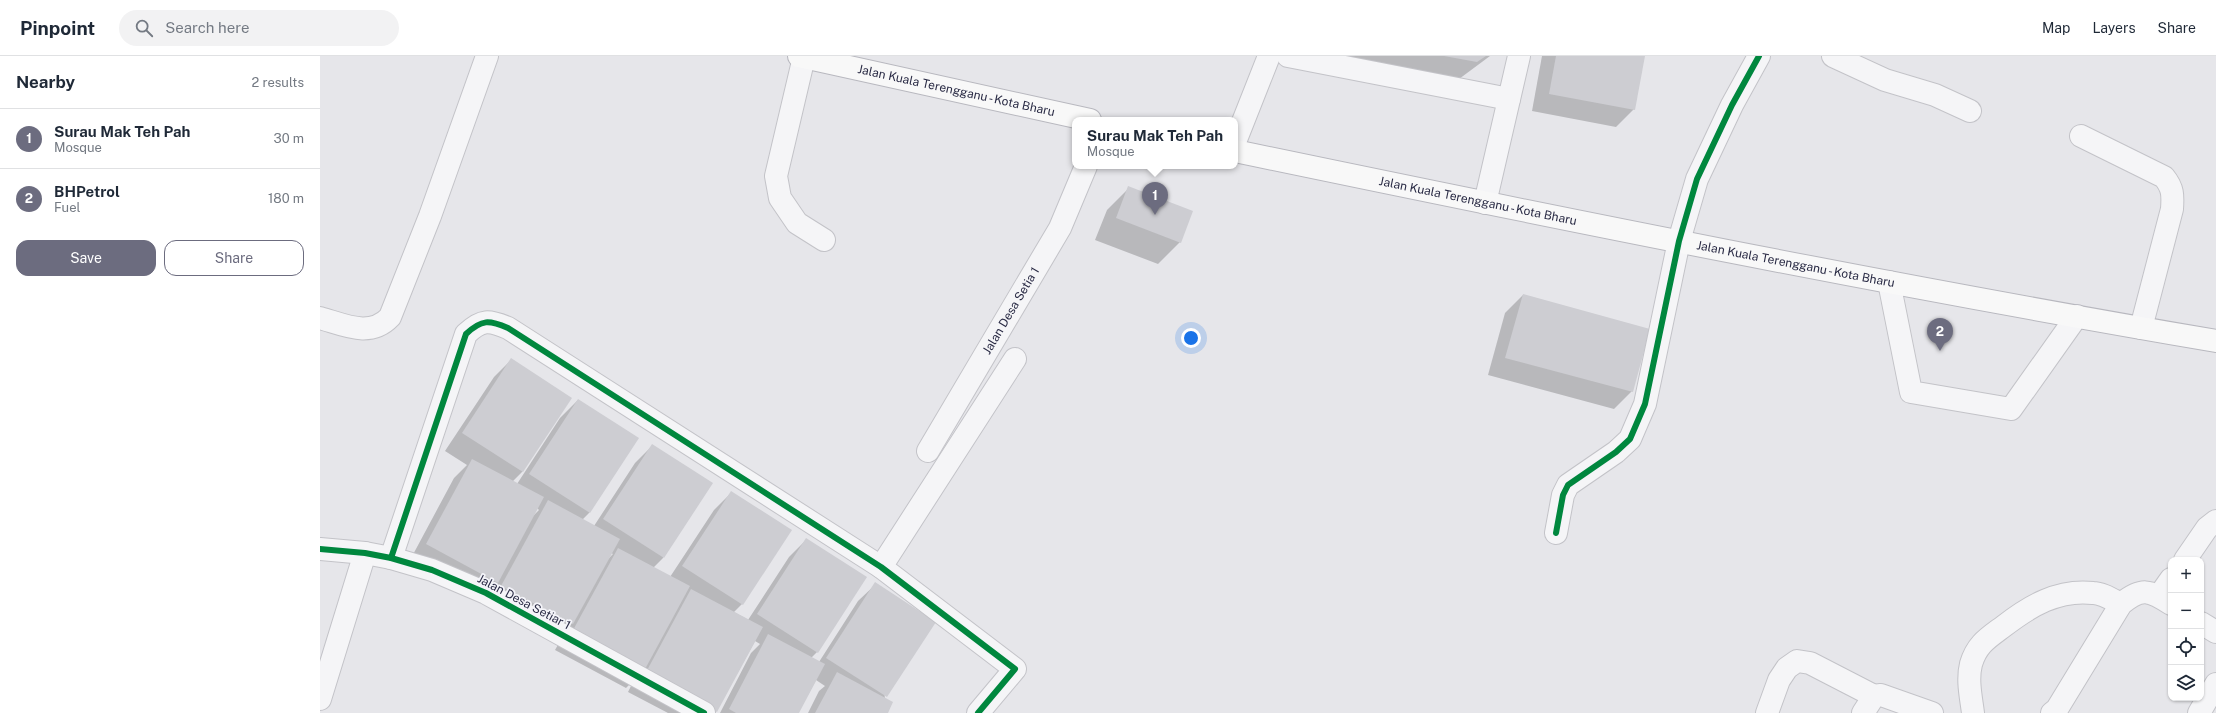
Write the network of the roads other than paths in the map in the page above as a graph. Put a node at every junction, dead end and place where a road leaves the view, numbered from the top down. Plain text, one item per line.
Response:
1 (487, 56) edge
2 (1269, 56) edge
3 (1288, 56) edge
4 (1519, 56) edge
5 (1759, 56) edge
6 (1833, 56) edge
7 (801, 57) edge
8 (1510, 99) junction
9 (1970, 111) dead end
10 (1076, 117) edge
11 (1238, 134) edge
12 (2081, 136) dead end
13 (1238, 152) edge
14 (1085, 169) edge
15 (1485, 203) junction
16 (824, 240) dead end
17 (1679, 241) junction
18 (1890, 282) junction
19 (2077, 316) junction
20 (320, 318) edge
21 (2140, 328) junction
22 (2216, 341) edge
23 (1015, 359) dead end
24 (928, 451) dead end
25 (2216, 521) edge
26 (1556, 534) dead end
27 (320, 549) edge
28 (365, 553) junction
29 (2186, 557) edge
30 (391, 558) junction
31 (881, 567) junction
32 (2167, 593) edge
33 (2121, 604) junction
34 (2204, 625) edge
35 (2216, 632) edge
36 (2216, 684) edge
37 (320, 699) edge
38 (1868, 704) edge
39 (704, 713) edge
40 (978, 713) edge
41 (1767, 713) edge
42 (1932, 713) edge
43 (1973, 713) edge
44 (2052, 713) edge
45 (2199, 713) edge

1 - 20 street
2 - 11 street
3 - 8 street
4 - 8 street
5 - 17 street
6 - 9 street
7 - 10 highway, Jalan Kuala Terengganu - Kota Bharu
7 - 16 street
8 - 15 street
12 - 21 street
13 - 15 highway, Jalan Kuala Terengganu - Kota Bharu
14 - 24 street, Jalan Desa Setia 1
15 - 17 highway, Jalan Kuala Terengganu - Kota Bharu
17 - 18 highway, Jalan Kuala Terengganu - Kota Bharu
17 - 26 street
18 - 19 highway, Jalan Kuala Terengganu - Kota Bharu
18 - 19 street
19 - 21 highway, Jalan Kuala Terengganu - Kota Bharu
21 - 22 highway, Jalan Kuala Terengganu - Kota Bharu
23 - 31 street
25 - 29 street
27 - 28 street, Jalan Desa Setiar 1
28 - 30 street, Jalan Desa Setiar 1
28 - 37 street
30 - 31 street
30 - 39 street, Jalan Desa Setiar 1
31 - 40 street
32 - 33 street
33 - 43 street
33 - 44 street
34 - 35 street
36 - 45 street
38 - 41 street
38 - 42 street

